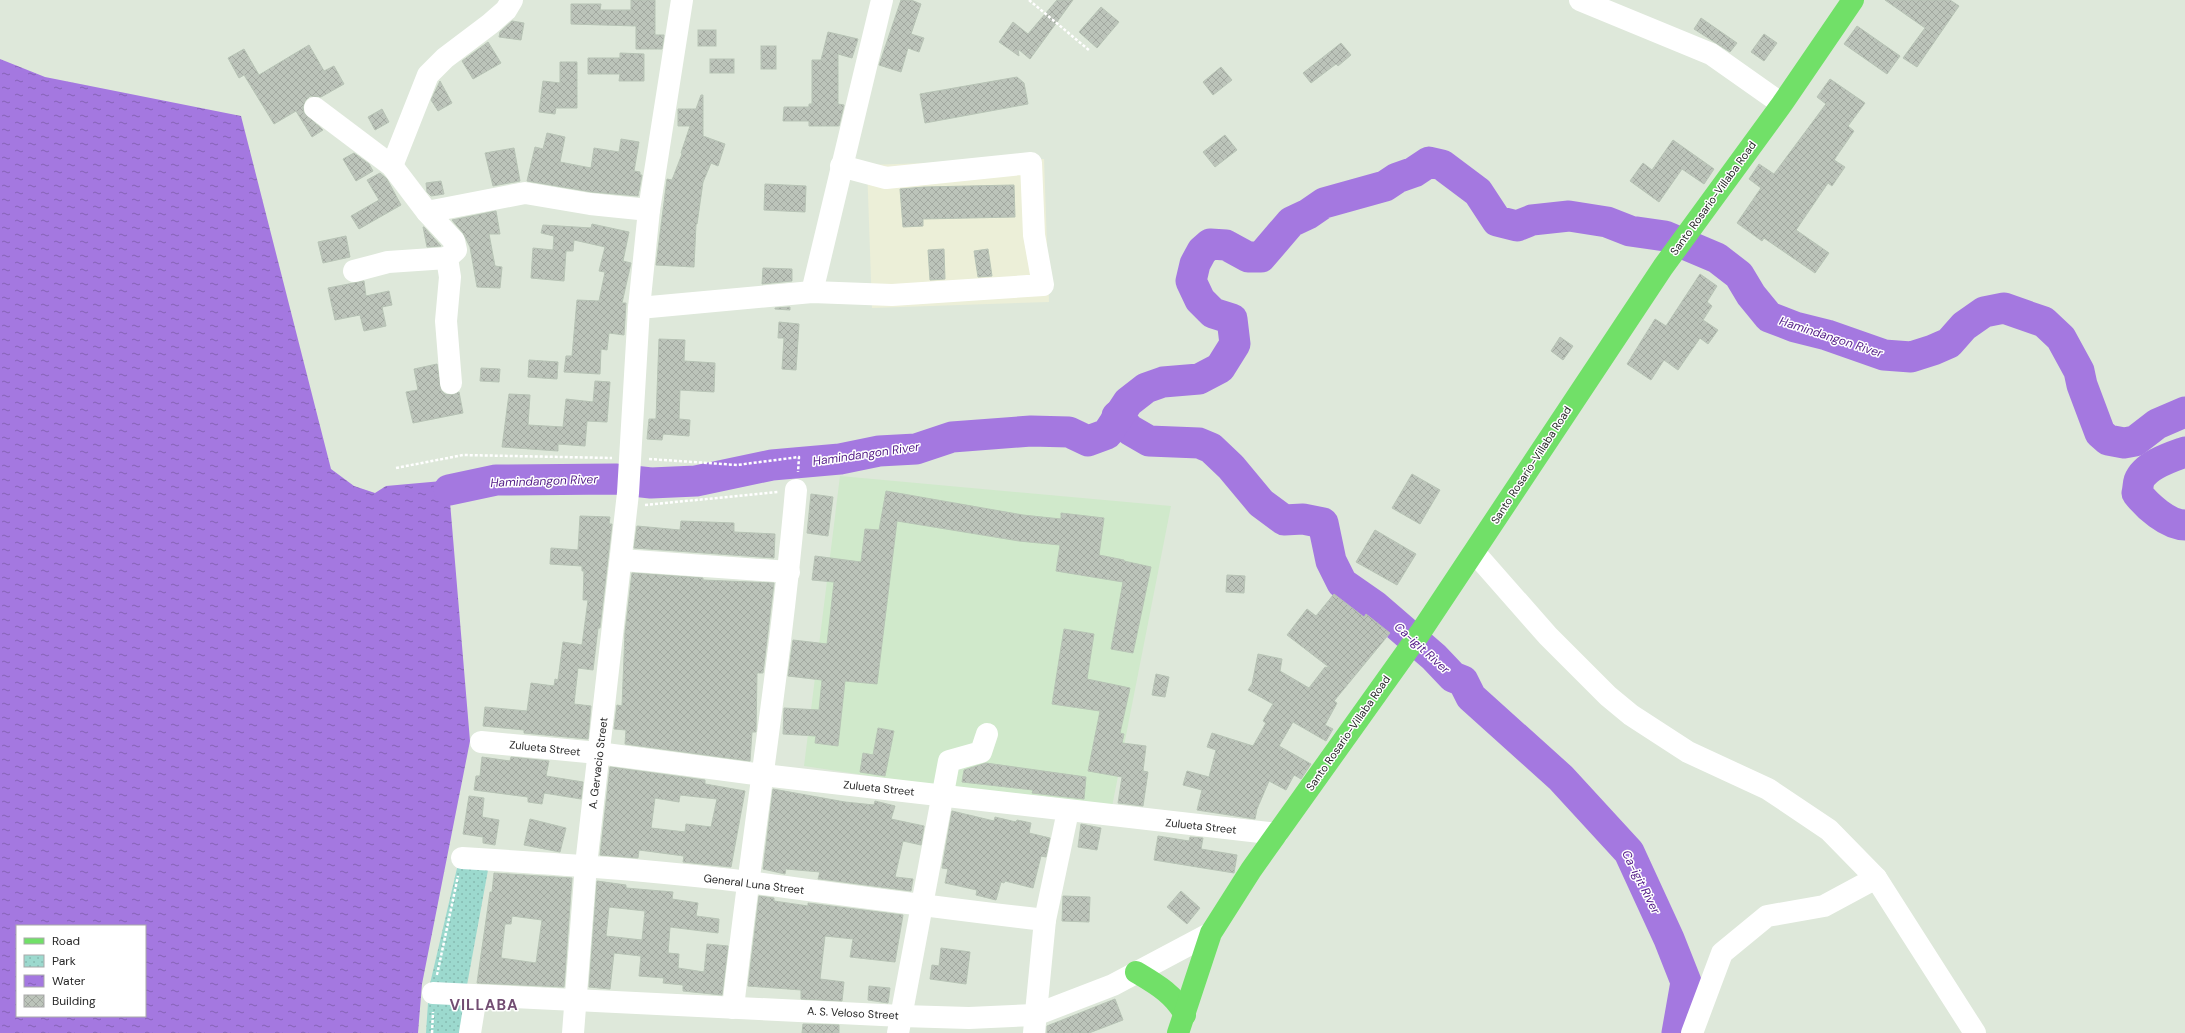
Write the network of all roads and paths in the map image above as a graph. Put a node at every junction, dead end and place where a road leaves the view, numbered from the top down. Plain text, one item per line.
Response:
1 (512, 0) edge
2 (682, 0) edge
3 (882, 0) edge
4 (1030, 0) edge
5 (1580, 0) edge
6 (1853, 0) edge
7 (1090, 51) dead end
8 (1782, 104) junction
9 (315, 108) dead end
10 (392, 166) junction
11 (842, 166) junction
12 (649, 210) junction
13 (427, 212) junction
14 (447, 258) junction
15 (354, 271) dead end
16 (812, 292) junction
17 (639, 308) junction
18 (451, 383) dead end
19 (632, 456) junction
20 (798, 461) dead end
21 (396, 468) dead end
22 (796, 490) joint
23 (627, 500) junction
24 (1474, 552) junction
25 (621, 560) junction
26 (789, 572) junction
27 (987, 734) dead end
28 (481, 742) dead end
29 (598, 753) junction
30 (763, 775) junction
31 (943, 796) junction
32 (1068, 812) junction
33 (1277, 834) junction
34 (462, 858) joint
35 (586, 865) junction
36 (1876, 878) junction
37 (747, 882) junction
38 (923, 907) junction
39 (1045, 920) junction
40 (1211, 933) junction
41 (1136, 972) junction
42 (433, 993) junction
43 (476, 996) junction
44 (576, 1000) junction
45 (733, 1008) junction
46 (900, 1024) edge
47 (1034, 1024) edge
48 (1181, 1024) edge
49 (432, 1033) edge
50 (470, 1033) edge
51 (573, 1033) edge
52 (1692, 1033) edge
53 (1975, 1033) edge

1 - 10 street
2 - 12 street, A. Gervacio Street
3 - 11 street
4 - 7 path
5 - 8 street
6 - 8 main road, Santo Rosario-Villaba Road
8 - 24 main road, Santo Rosario-Villaba Road
9 - 10 street
10 - 13 street
11 - 16 street
11 - 16 street
12 - 13 street
12 - 17 street, A. Gervacio Street
13 - 14 street
14 - 15 street
14 - 18 street
16 - 17 street
17 - 19 street, A. Gervacio Street
19 - 20 path
19 - 21 path
19 - 23 street, A. Gervacio Street
22 - 23 path
22 - 26 street
23 - 25 street, A. Gervacio Street
24 - 33 main road, Santo Rosario-Villaba Road
24 - 36 street
25 - 26 street
25 - 29 street, A. Gervacio Street
26 - 30 street
27 - 31 street
28 - 29 street, Zulueta Street
29 - 30 street, Zulueta Street
29 - 35 street, A. Gervacio Street
30 - 31 street, Zulueta Street
30 - 37 street
31 - 32 street, Zulueta Street
31 - 38 street
32 - 33 street, Zulueta Street
32 - 39 street
33 - 40 main road, Santo Rosario-Villaba Road
34 - 35 street, General Luna Street
34 - 42 path
35 - 37 street, General Luna Street
35 - 44 street, A. Gervacio Street
36 - 52 street
36 - 53 street
37 - 38 street, General Luna Street
37 - 45 street
38 - 39 street, General Luna Street
38 - 46 street
39 - 47 street
40 - 41 street, A. S. Veloso Street
40 - 48 main road, Santo Rosario-Villaba Road
41 - 47 street, A. S. Veloso Street
41 - 48 main road
42 - 43 street, A. S. Veloso Street
42 - 49 path
43 - 44 street, A. S. Veloso Street
43 - 50 street
44 - 45 street, A. S. Veloso Street
44 - 51 street, A. Gervacio Street
45 - 46 street, A. S. Veloso Street
46 - 47 street, A. S. Veloso Street

